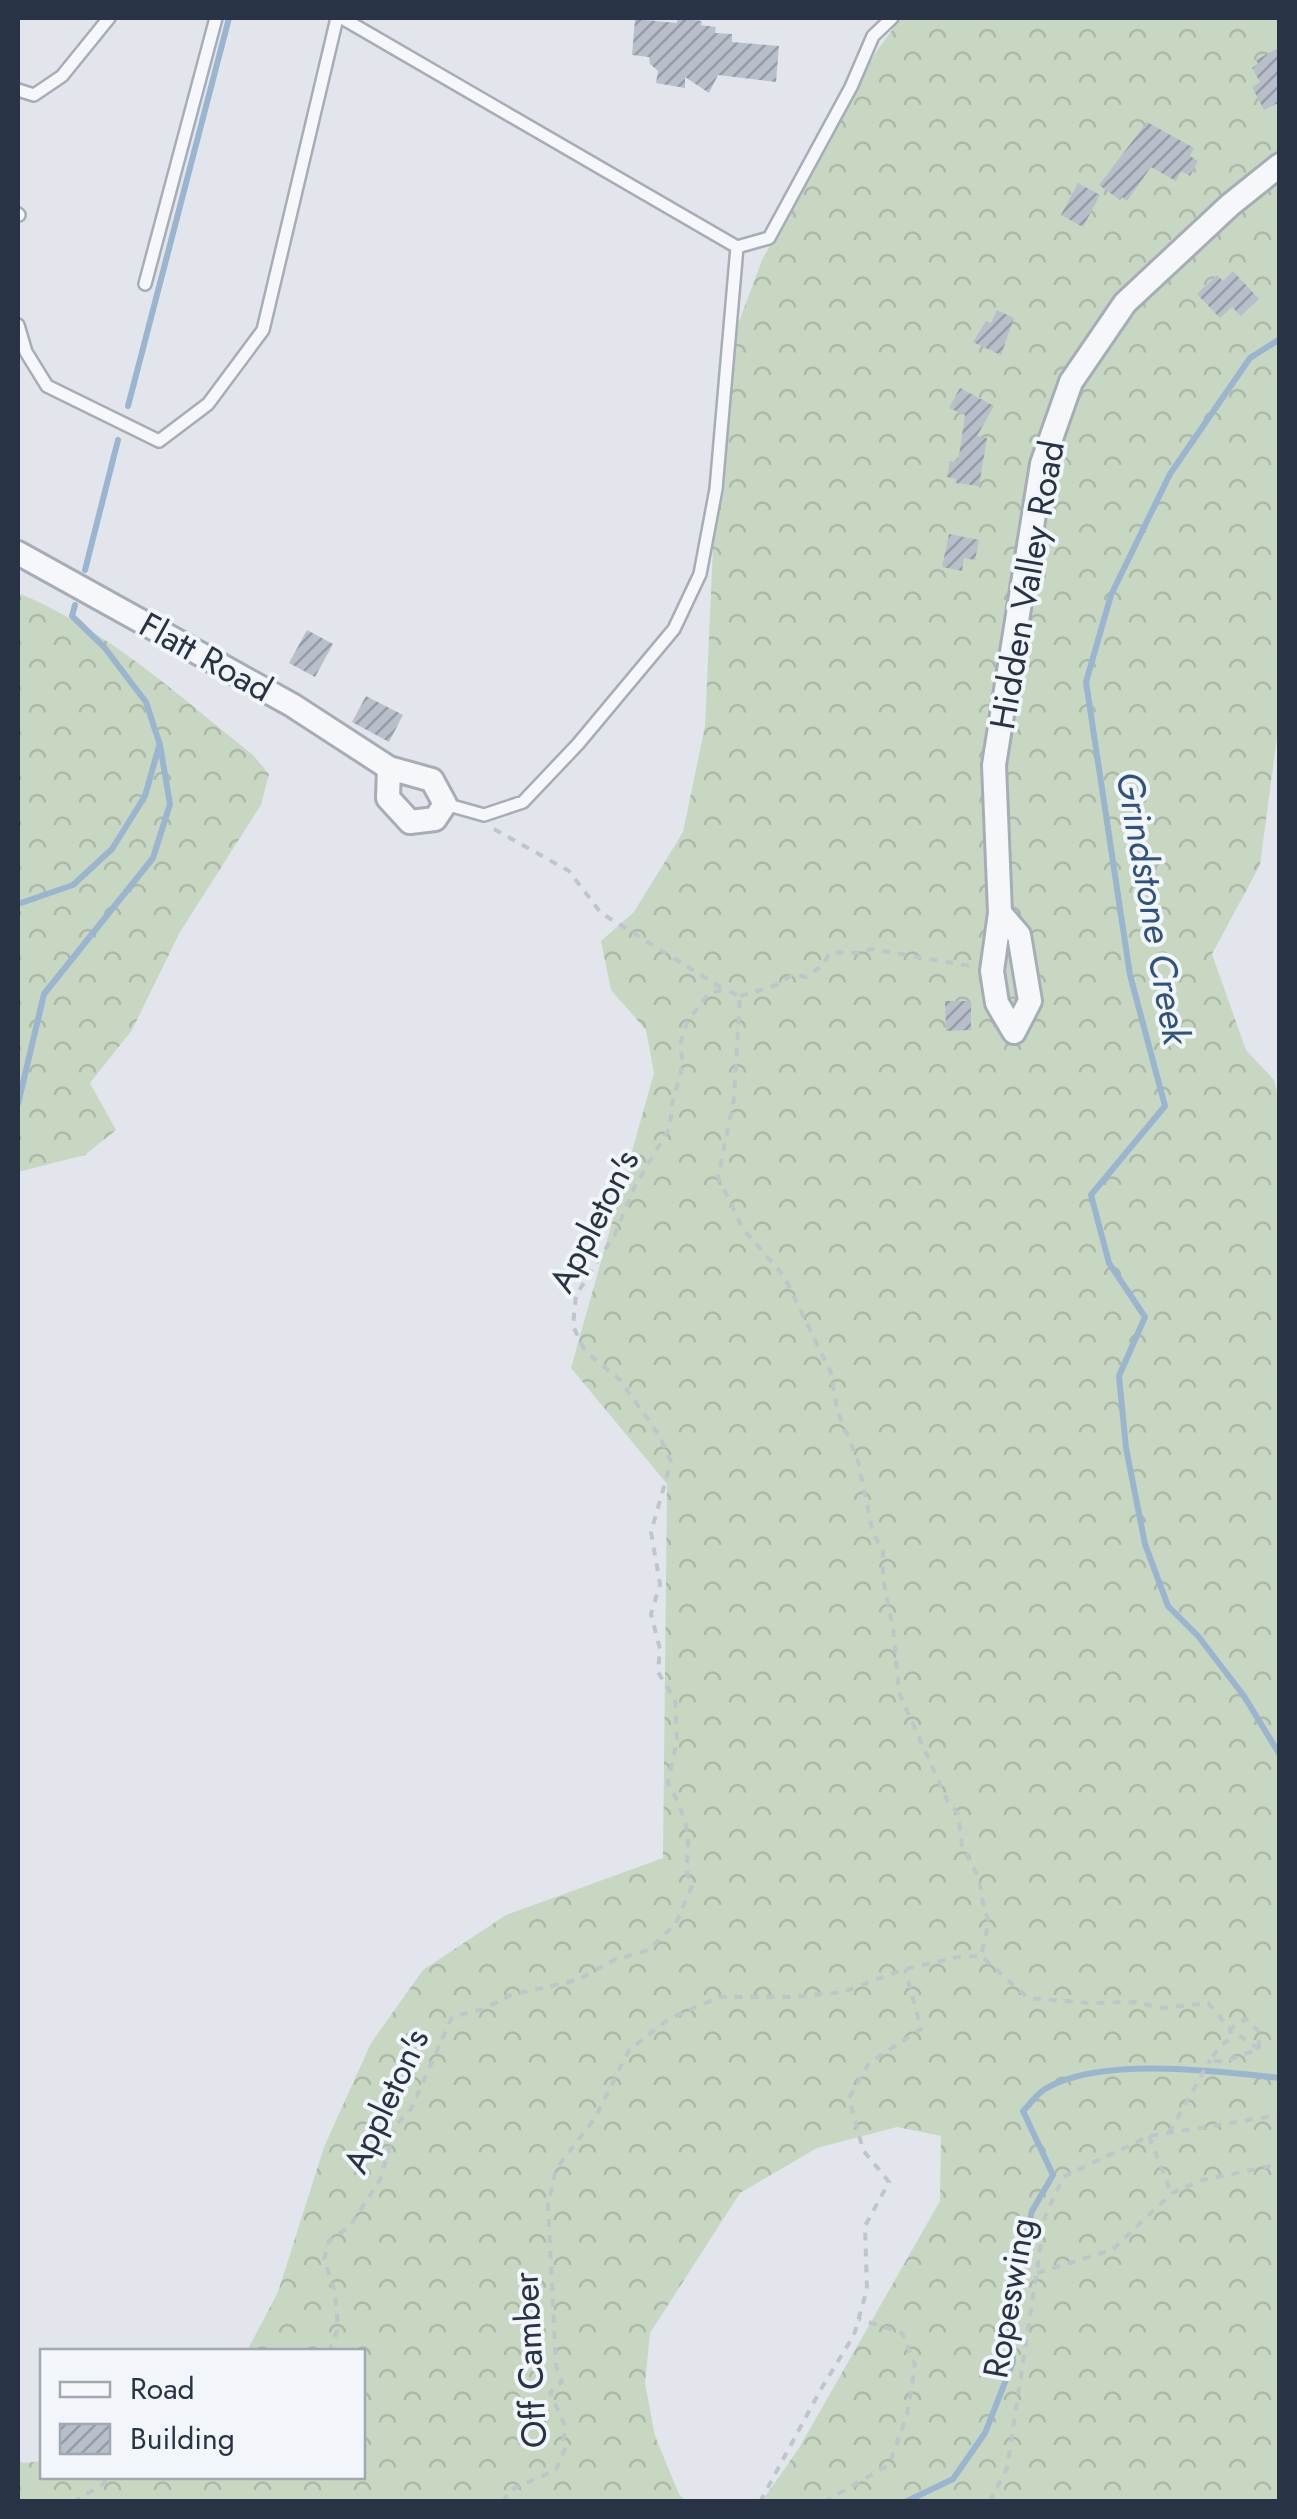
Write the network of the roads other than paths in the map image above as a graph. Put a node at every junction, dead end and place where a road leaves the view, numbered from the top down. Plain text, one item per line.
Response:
1 (109, 18) edge
2 (216, 18) edge
3 (340, 18) edge
4 (892, 18) edge
5 (18, 90) edge
6 (1280, 165) edge
7 (737, 246) junction
8 (145, 284) dead end
9 (18, 325) edge
10 (18, 553) edge
11 (390, 768) junction
12 (445, 804) junction
13 (1000, 913) junction

1 - 5 lane
2 - 8 lane
3 - 7 lane
3 - 9 lane
4 - 7 lane
6 - 13 street, Hidden Valley Road
7 - 12 lane
10 - 11 street, Flatt Road
11 - 12 street, Flatt Road
11 - 12 street
13 - 13 street, Hidden Valley Road

